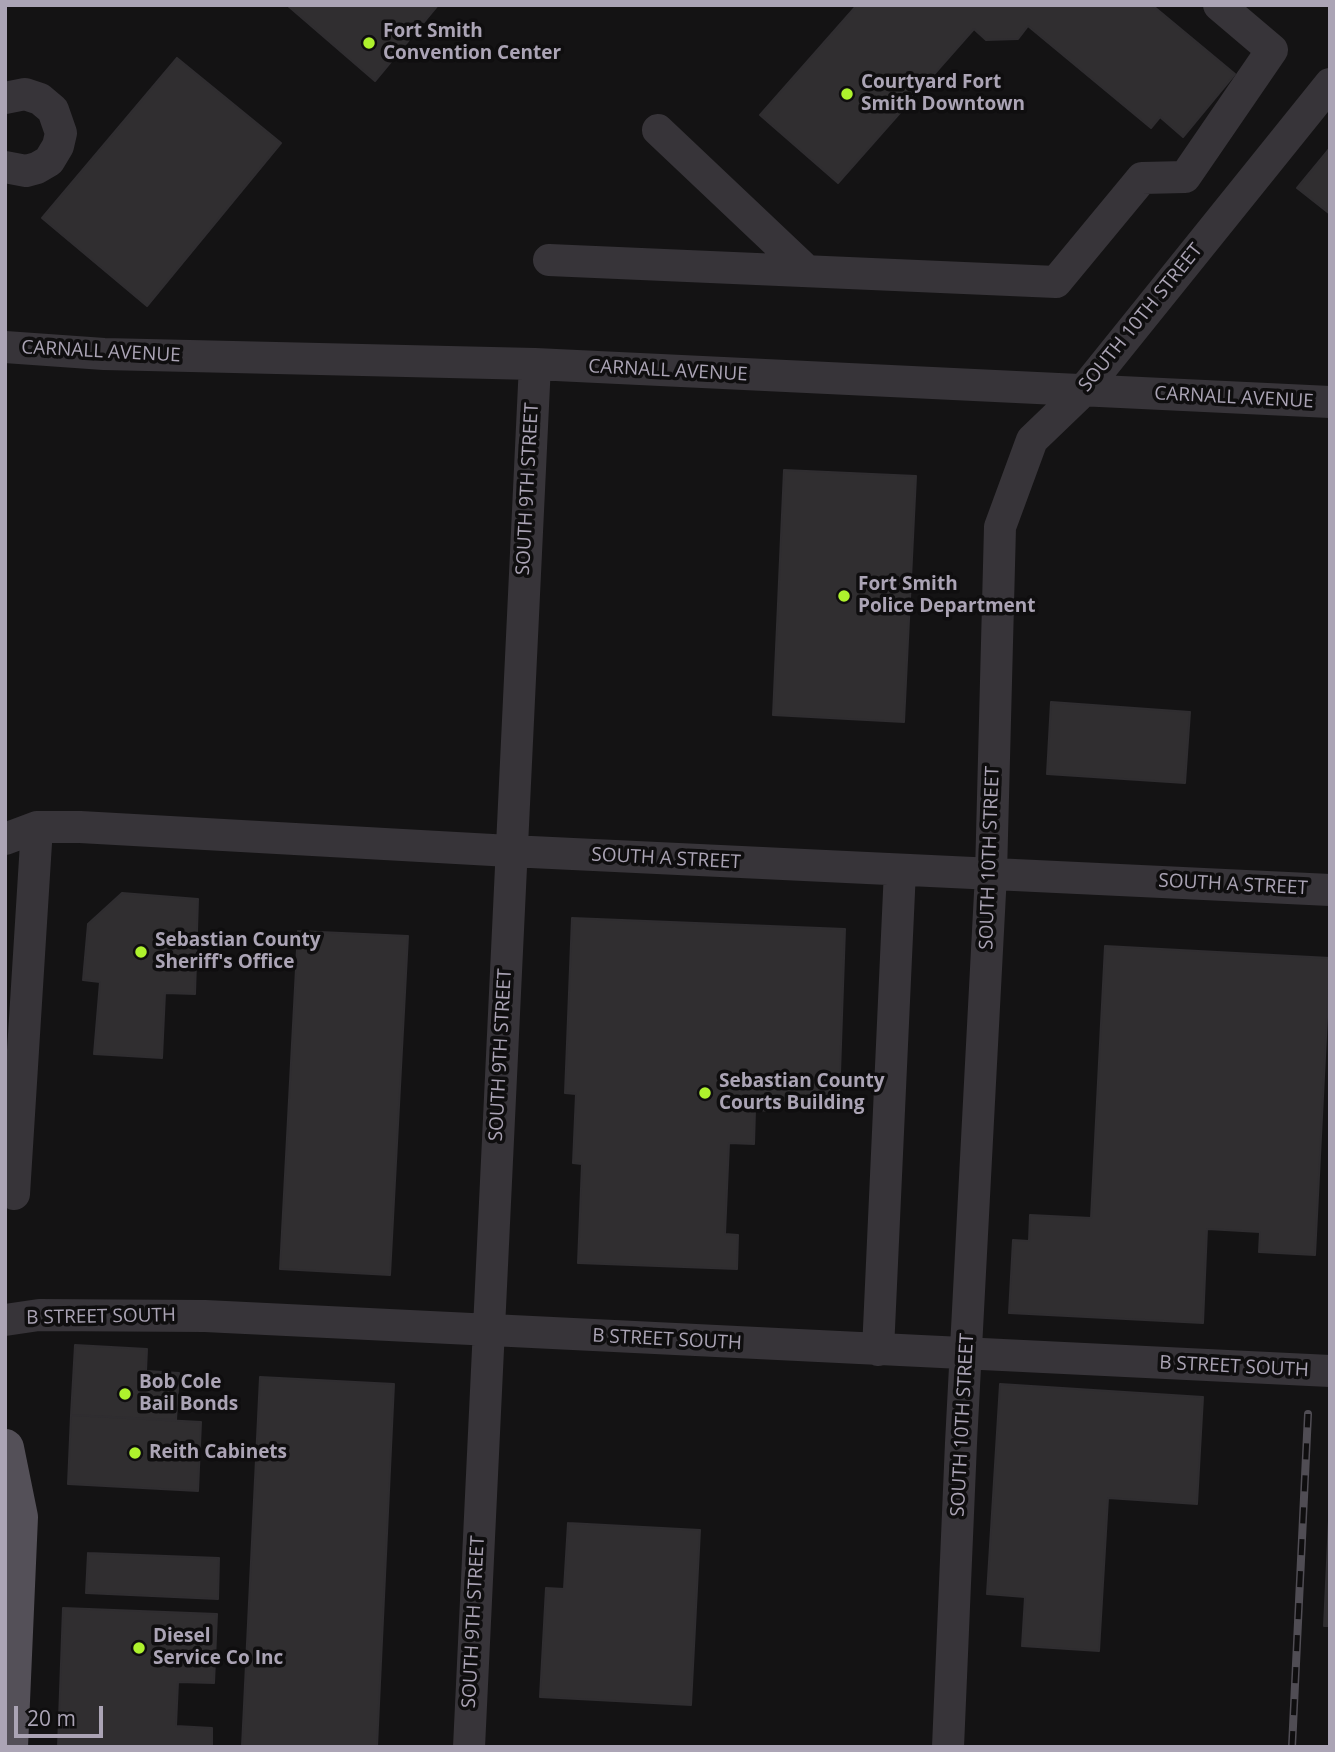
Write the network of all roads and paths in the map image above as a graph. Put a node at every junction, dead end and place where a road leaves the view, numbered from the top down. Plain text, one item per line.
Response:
1 (1219, 5) edge
2 (1330, 83) edge
3 (5, 98) edge
4 (658, 130) dead end
5 (7, 172) edge
6 (549, 260) dead end
7 (807, 271) junction
8 (5, 347) edge
9 (535, 364) junction
10 (1083, 391) junction
11 (1330, 402) edge
12 (37, 827) junction
13 (5, 839) edge
14 (510, 851) junction
15 (900, 870) junction
16 (991, 874) junction
17 (1330, 890) edge
18 (14, 1194) dead end
19 (5, 1320) edge
20 (488, 1332) junction
21 (878, 1350) junction
22 (967, 1354) junction
23 (1330, 1371) edge
24 (5, 1447) edge
25 (9, 1747) edge
26 (469, 1747) edge
27 (948, 1747) edge

1 - 7 street
2 - 10 street, SOUTH 10TH STREET
3 - 5 street
4 - 7 street
6 - 7 street
8 - 9 street, CARNALL AVENUE
9 - 10 street, CARNALL AVENUE
9 - 14 street, SOUTH 9TH STREET
10 - 11 street, CARNALL AVENUE
10 - 16 street, SOUTH 10TH STREET
12 - 13 street, SOUTH A STREET
12 - 14 street, SOUTH A STREET
12 - 18 street
14 - 15 street, SOUTH A STREET
14 - 20 street, SOUTH 9TH STREET
15 - 16 street, SOUTH A STREET
15 - 21 street
16 - 17 street, SOUTH A STREET
16 - 22 street, SOUTH 10TH STREET
19 - 20 street, B STREET SOUTH
20 - 21 street, B STREET SOUTH
20 - 26 street, SOUTH 9TH STREET
21 - 22 street, B STREET SOUTH
22 - 23 street, B STREET SOUTH
22 - 27 street, SOUTH 10TH STREET
24 - 25 main road

